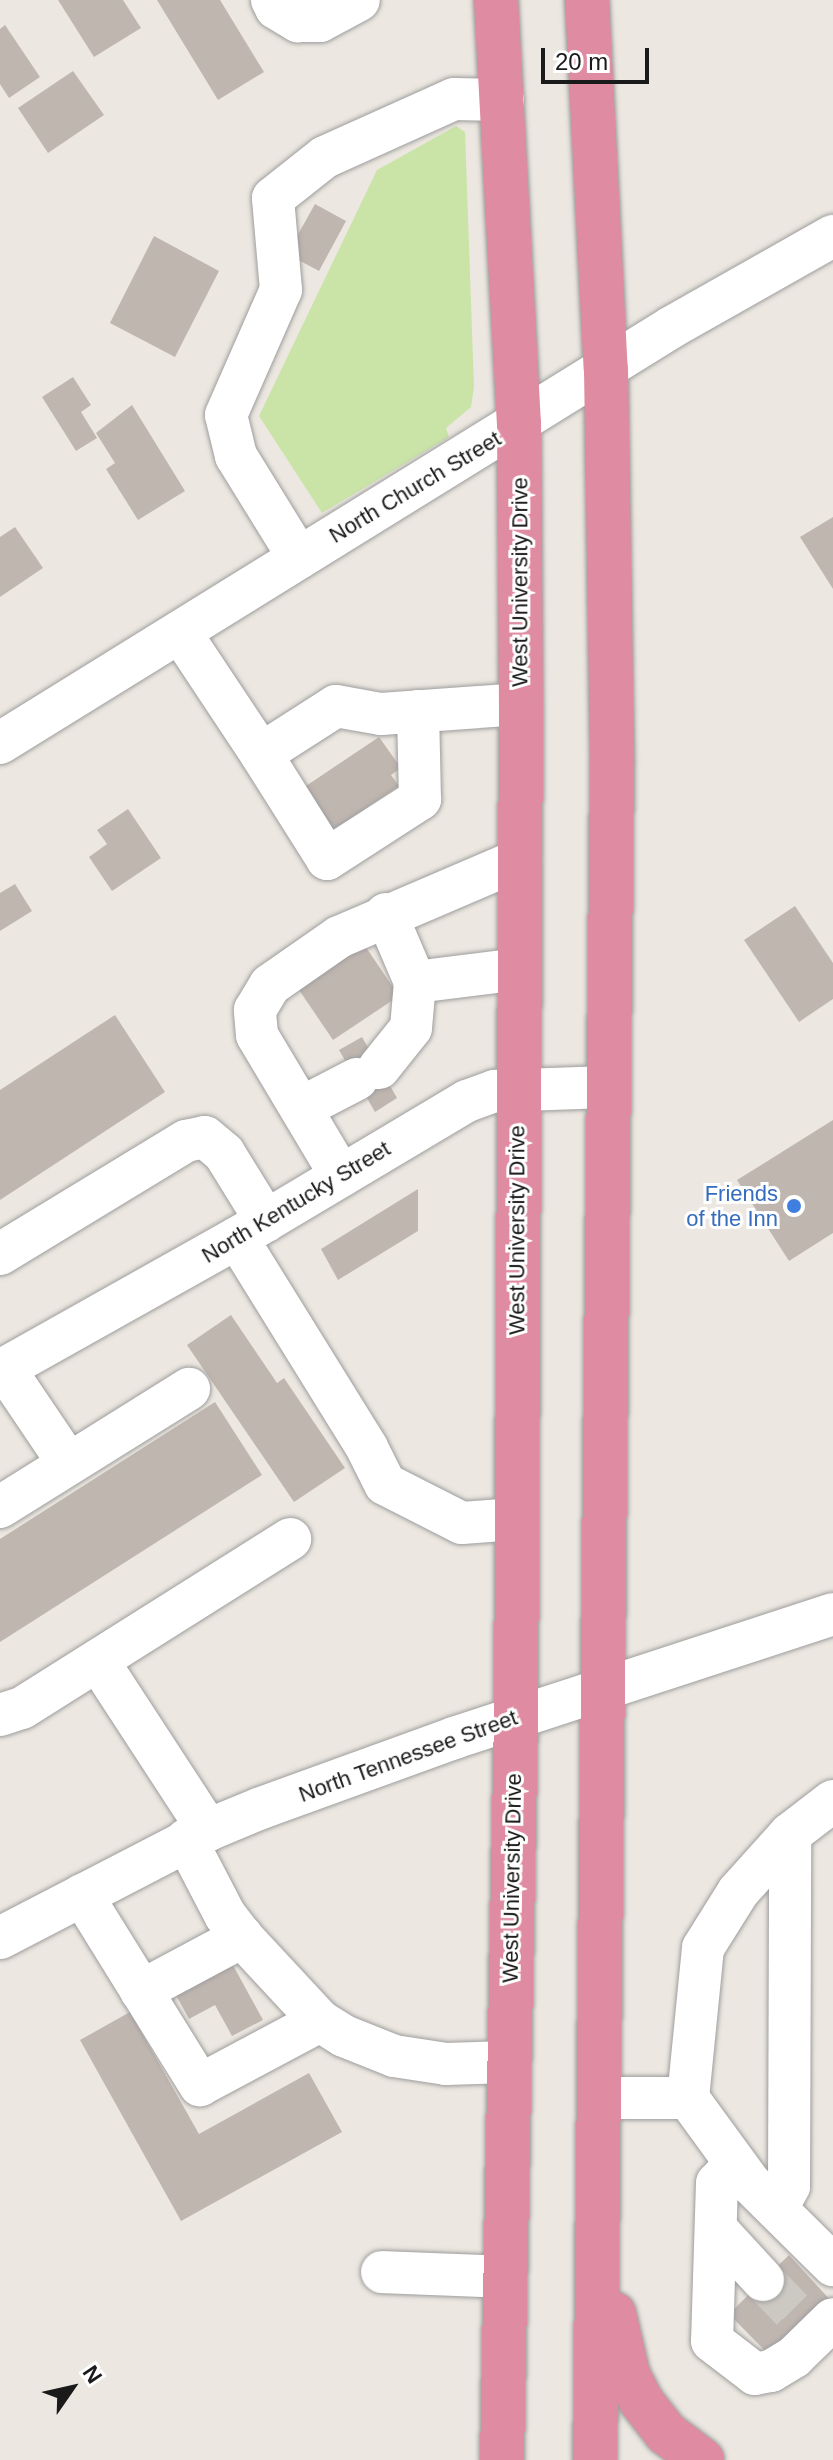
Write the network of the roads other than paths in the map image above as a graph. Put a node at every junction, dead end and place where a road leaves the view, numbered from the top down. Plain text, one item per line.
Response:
1 (272, 0) edge
2 (359, 0) edge
3 (496, 0) edge
4 (587, 0) edge
5 (503, 100) junction
6 (833, 236) edge
7 (606, 369) junction
8 (519, 423) junction
9 (299, 558) junction
10 (180, 632) junction
11 (521, 704) junction
12 (418, 711) junction
13 (0, 743) edge
14 (261, 754) junction
15 (521, 859) junction
16 (386, 914) junction
17 (520, 969) junction
18 (415, 982) junction
19 (607, 1087) junction
20 (517, 1090) junction
21 (301, 1108) junction
22 (341, 1176) junction
23 (252, 1230) junction
24 (0, 1254) edge
25 (2, 1369) edge
26 (189, 1389) dead end
27 (68, 1463) junction
28 (0, 1507) edge
29 (516, 1519) junction
30 (290, 1539) dead end
31 (833, 1614) edge
32 (98, 1661) junction
33 (605, 1688) junction
34 (0, 1715) edge
35 (516, 1717) junction
36 (833, 1801) edge
37 (790, 1834) junction
38 (197, 1835) junction
39 (82, 1895) junction
40 (242, 1937) junction
41 (0, 1938) edge
42 (141, 1991) junction
43 (320, 2021) junction
44 (508, 2062) junction
45 (598, 2098) junction
46 (688, 2098) junction
47 (735, 2164) junction
48 (777, 2208) junction
49 (598, 2218) junction
50 (717, 2230) junction
51 (833, 2265) edge
52 (382, 2272) dead end
53 (506, 2277) junction
54 (763, 2280) tunnel mouth
55 (819, 2328) edge
56 (502, 2460) edge
57 (595, 2460) edge
58 (702, 2460) edge

1 - 2 street
3 - 5 highway, West University Drive
4 - 7 highway
5 - 8 highway, West University Drive
5 - 9 street
6 - 7 street, North Church Street
7 - 8 street, North Church Street
7 - 19 highway
8 - 9 street, North Church Street
8 - 11 highway, West University Drive
9 - 10 street, North Church Street
10 - 13 street, North Church Street
10 - 14 street
11 - 12 street
11 - 15 highway, West University Drive
12 - 14 street
12 - 14 street
15 - 16 street
15 - 17 highway, West University Drive
16 - 18 street
16 - 21 street
17 - 18 street
17 - 20 highway, West University Drive
18 - 21 street
19 - 20 street, North Kentucky Street
19 - 33 highway
20 - 22 street, North Kentucky Street
20 - 29 highway, West University Drive
21 - 22 street
22 - 23 street, North Kentucky Street
23 - 24 street
23 - 25 street, North Kentucky Street
23 - 29 street
25 - 27 street
26 - 27 street
27 - 28 street
29 - 35 highway, West University Drive
30 - 32 street
31 - 33 street, North Tennessee Street
32 - 34 street
32 - 38 street
33 - 35 street, North Tennessee Street
33 - 45 highway
35 - 38 street, North Tennessee Street
35 - 44 highway, West University Drive
36 - 37 street
37 - 46 street
37 - 48 street
38 - 39 street, North Tennessee Street
38 - 40 street
39 - 41 street, North Tennessee Street
39 - 42 street
40 - 42 street
40 - 43 street
42 - 43 street
43 - 44 street
44 - 53 highway, West University Drive
45 - 46 street
45 - 49 highway
46 - 47 street
47 - 48 street
47 - 50 street
48 - 51 street
49 - 57 highway
49 - 58 highway
50 - 54 street
50 - 55 street
52 - 53 street
53 - 56 highway, West University Drive

